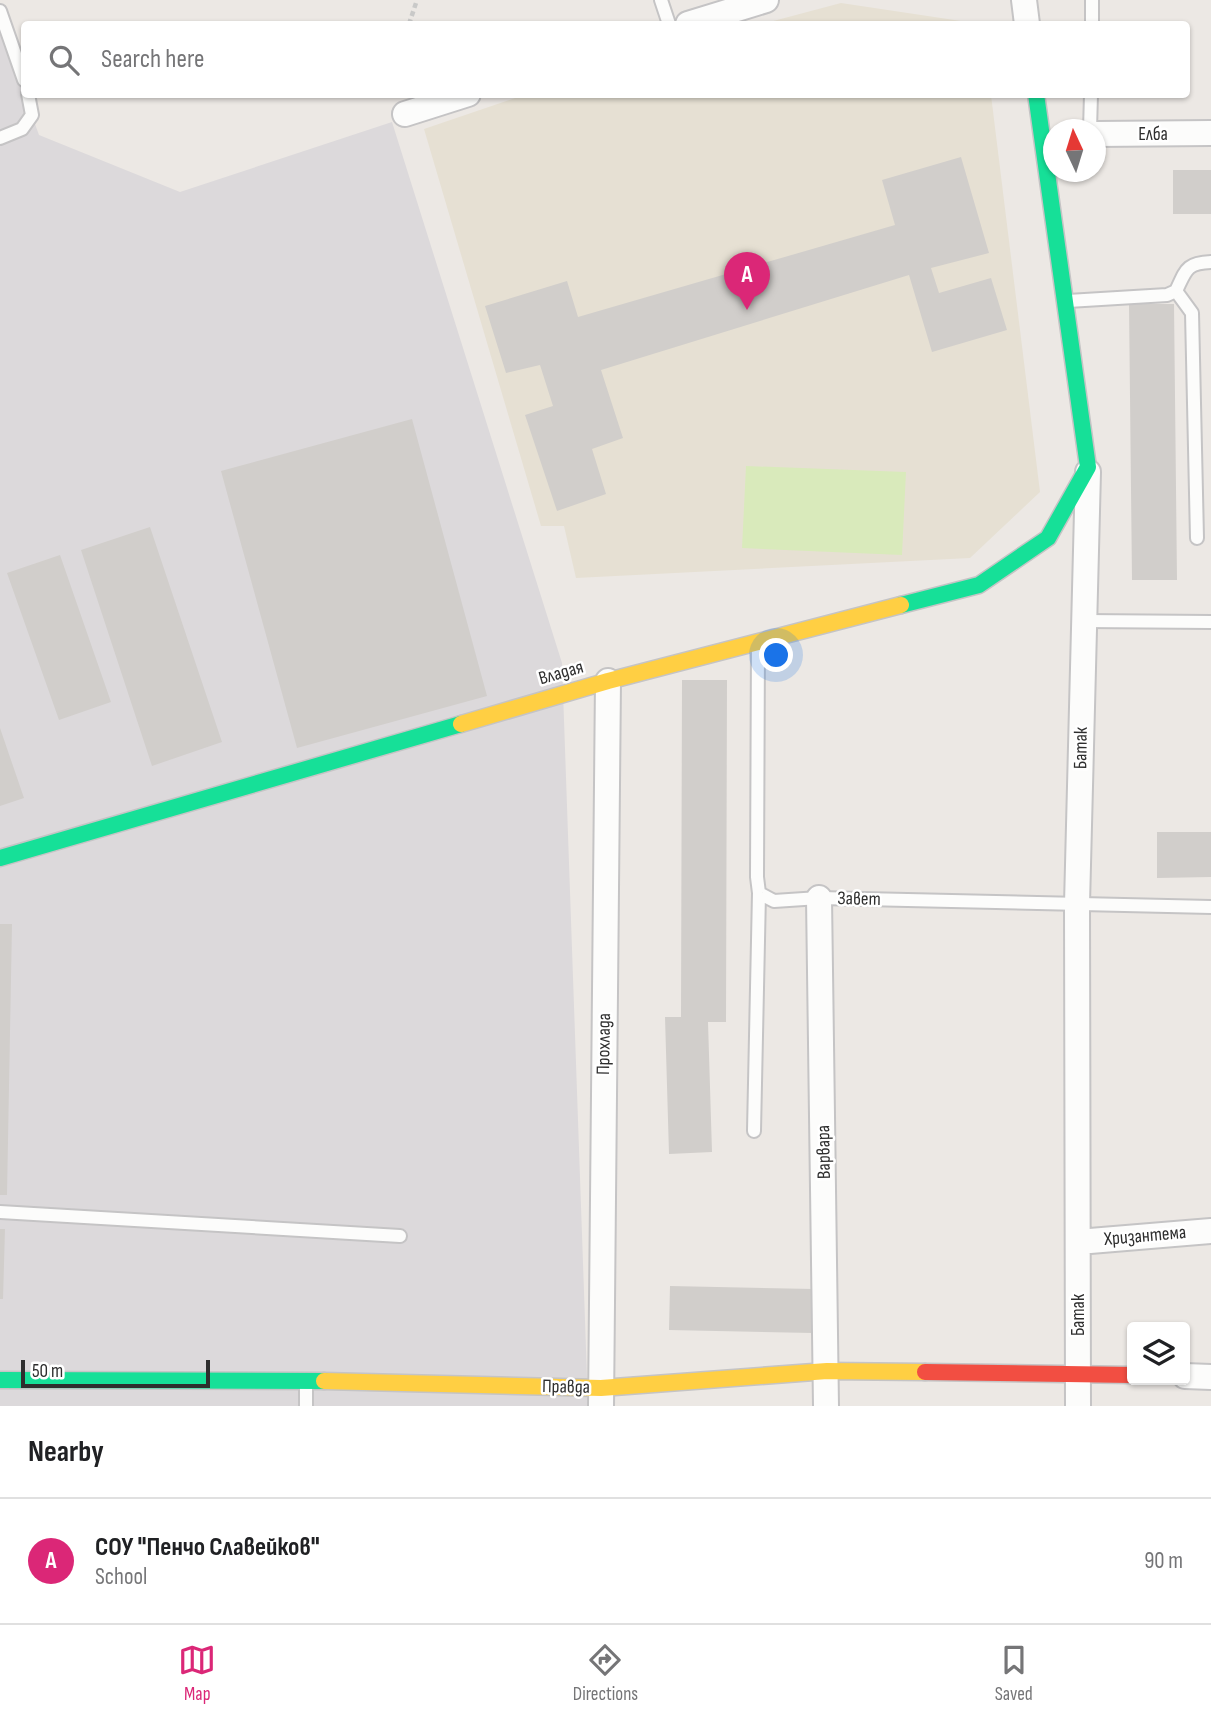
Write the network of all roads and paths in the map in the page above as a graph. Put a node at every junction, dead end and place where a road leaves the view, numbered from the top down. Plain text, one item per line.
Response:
1 (417, 0) edge
2 (661, 0) edge
3 (765, 0) edge
4 (1024, 0) edge
5 (1092, 0) edge
6 (0, 11) edge
7 (410, 21) edge
8 (668, 21) edge
9 (698, 21) edge
10 (1027, 21) edge
11 (1092, 21) edge
12 (21, 71) edge
13 (29, 98) edge
14 (455, 98) edge
15 (1037, 98) edge
16 (1091, 98) edge
17 (405, 114) dead end
18 (1090, 119) edge
19 (1043, 120) edge
20 (1211, 133) edge
21 (1106, 134) edge
22 (0, 138) edge
23 (1052, 182) edge
24 (1211, 262) edge
25 (1176, 291) junction
26 (1065, 301) junction
27 (1088, 467) junction
28 (1197, 538) dead end
29 (1084, 621) junction
30 (1211, 622) edge
31 (758, 642) junction
32 (608, 681) junction
33 (0, 858) edge
34 (760, 893) junction
35 (819, 898) junction
36 (1077, 904) junction
37 (1211, 907) edge
38 (754, 1131) dead end
39 (0, 1212) edge
40 (1211, 1231) edge
41 (400, 1236) dead end
42 (1078, 1242) junction
43 (827, 1371) junction
44 (1079, 1374) junction
45 (1127, 1375) edge
46 (1190, 1376) edge
47 (1211, 1377) edge
48 (0, 1380) edge
49 (306, 1381) junction
50 (601, 1397) edge
51 (306, 1406) edge
52 (827, 1406) edge
53 (1078, 1406) edge

1 - 7 path
2 - 8 lane
3 - 9 street
4 - 10 street
5 - 11 lane
6 - 12 lane
13 - 22 lane
14 - 17 street
15 - 19 street, Батак
16 - 18 lane
20 - 21 street, Елба
23 - 26 street, Батак
24 - 25 lane
25 - 26 lane
25 - 28 lane
26 - 27 street, Батак
27 - 29 street, Батак
27 - 31 street, Владая
29 - 30 lane
29 - 36 street, Батак
31 - 32 street, Владая
31 - 34 lane
32 - 33 street, Владая
32 - 50 street, Прохлада
34 - 35 lane, Завет
34 - 38 lane
35 - 36 lane, Завет
35 - 43 street, Варвара
36 - 37 lane, Завет
36 - 42 street, Батак
39 - 41 lane
40 - 42 street, Хризантема
42 - 44 street, Батак
43 - 44 street, Правда
43 - 50 street, Правда
43 - 52 street, Варвара
44 - 45 street, Правда
44 - 53 street, Батак
46 - 47 street
48 - 49 street, Правда
49 - 50 street, Правда
49 - 51 lane

